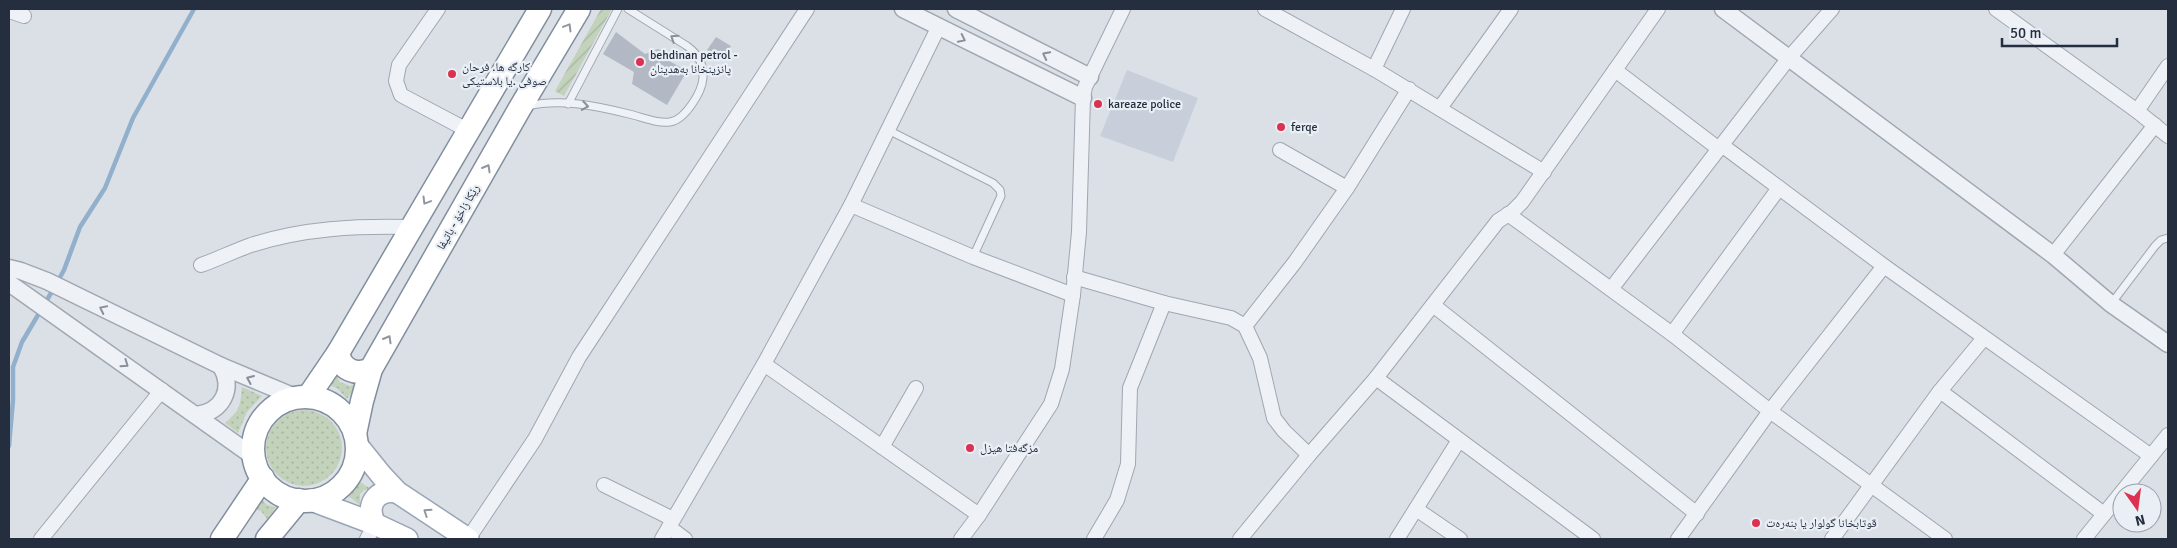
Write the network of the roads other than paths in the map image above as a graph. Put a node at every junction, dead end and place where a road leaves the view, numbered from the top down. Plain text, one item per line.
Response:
1 (438, 9) edge
2 (540, 9) edge
3 (579, 9) edge
4 (618, 9) edge
5 (628, 9) edge
6 (807, 9) edge
7 (903, 9) edge
8 (956, 9) edge
9 (1124, 9) edge
10 (1265, 9) edge
11 (1402, 9) edge
12 (1511, 9) edge
13 (1658, 9) edge
14 (1723, 9) edge
15 (1832, 9) edge
16 (1996, 9) edge
17 (9, 11) edge
18 (24, 16) dead end
19 (938, 28) junction
20 (1788, 59) junction
21 (2168, 66) edge
22 (1374, 68) junction
23 (1615, 70) junction
24 (1090, 77) junction
25 (1409, 89) junction
26 (1083, 98) junction
27 (568, 104) junction
28 (520, 108) junction
29 (1440, 108) junction
30 (2137, 111) junction
31 (2155, 124) junction
32 (888, 130) junction
33 (468, 131) junction
34 (2168, 136) edge
35 (1721, 147) junction
36 (1280, 150) dead end
37 (1544, 172) junction
38 (1347, 188) junction
39 (1779, 188) junction
40 (851, 205) junction
41 (1508, 214) junction
42 (410, 227) junction
43 (2168, 238) edge
44 (2053, 255) junction
45 (972, 257) junction
46 (202, 265) dead end
47 (1884, 266) junction
48 (9, 268) edge
49 (1074, 277) junction
50 (9, 283) edge
51 (1611, 289) junction
52 (1072, 294) junction
53 (1164, 303) junction
54 (2111, 304) junction
55 (1433, 305) junction
56 (1245, 326) junction
57 (1672, 334) junction
58 (1984, 338) junction
59 (2168, 344) edge
60 (338, 353) junction
61 (764, 364) junction
62 (221, 366) junction
63 (371, 368) junction
64 (1376, 378) junction
65 (916, 388) dead end
66 (162, 390) junction
67 (1940, 392) junction
68 (301, 397) junction
69 (1770, 411) junction
70 (197, 415) junction
71 (2168, 435) edge
72 (356, 439) junction
73 (1459, 440) junction
74 (882, 447) junction
75 (1309, 455) junction
76 (254, 456) junction
77 (2151, 456) junction
78 (263, 478) junction
79 (604, 485) dead end
80 (1871, 485) junction
81 (397, 492) junction
82 (305, 500) junction
83 (1416, 509) junction
84 (1697, 514) junction
85 (2104, 514) junction
86 (979, 515) junction
87 (236, 522) junction
88 (668, 528) edge
89 (371, 532) edge
90 (270, 538) edge
91 (41, 539) edge
92 (222, 539) edge
93 (407, 539) edge
94 (468, 539) edge
95 (685, 539) edge
96 (961, 539) edge
97 (1094, 539) edge
98 (1240, 539) edge
99 (1398, 539) edge
100 (1460, 539) edge
101 (1593, 539) edge
102 (1678, 539) edge
103 (1832, 539) edge
104 (1945, 539) edge
105 (2084, 539) edge

1 - 33 street
2 - 33 highway
28 -> 3 highway, رێکا زاخۆ - باتیفا
4 - 27 lane
27 -> 5 lane
6 - 94 street
7 - 19 street
24 -> 8 street
9 - 24 street
10 - 22 street
11 - 22 street
12 - 29 street
13 - 23 street
14 - 20 street
15 - 20 street
16 - 30 street
17 - 18 street
19 -> 26 street
19 - 32 street
20 - 35 street
20 - 44 street
21 - 30 street
22 - 25 street
23 - 35 street
23 - 37 street
24 - 26 street
25 - 29 street
25 - 38 street
26 - 49 street
27 - 28 lane
63 -> 28 highway, رێکا زاخۆ - باتیفا
29 - 37 street
30 - 31 street
31 - 34 street
31 - 44 street
32 - 40 street
32 - 45 lane
33 -> 42 highway
35 - 39 street
35 - 51 street
36 - 38 street
37 - 41 street
38 - 56 street
39 - 47 street
39 - 57 street
40 - 45 street
40 - 61 street
41 - 51 street
41 - 55 street
42 - 46 street
42 - 60 highway
43 - 54 lane
44 - 54 street
45 - 52 street
47 - 58 street
47 - 69 street
62 -> 48 street
49 - 52 street
49 - 53 street
50 -> 66 street
51 - 57 street
52 - 86 street
53 - 56 street
53 - 97 street
54 - 59 street
55 - 64 street
55 - 84 street
56 - 75 street
57 - 69 street
58 - 67 street
58 - 77 street
60 - 63 highway
60 - 68 highway
61 - 74 street
61 - 88 street
68 -> 62 street
62 - 70 street
63 - 72 highway, رێکا زاخۆ - باتیفا
64 - 73 street
64 - 75 street
65 - 74 street
66 - 70 street
66 - 91 street
67 - 80 street
67 - 85 street
68 - 72 highway
68 - 76 highway
69 - 80 street
69 - 84 street
70 - 76 street
71 - 77 street
72 - 81 main road
72 - 82 highway
73 - 83 street
73 - 101 street
74 - 86 street
75 - 98 street
76 - 78 highway
77 - 85 street
78 - 82 highway
78 - 87 highway
79 - 88 street
80 - 103 street
80 - 104 street
81 - 89 main road
94 -> 81 main road
82 - 89 main road
82 - 90 highway
83 - 99 street
83 - 100 street
84 - 102 street
85 - 105 street
86 - 96 street
87 - 90 highway
87 - 92 highway
88 - 95 street
89 - 93 main road

